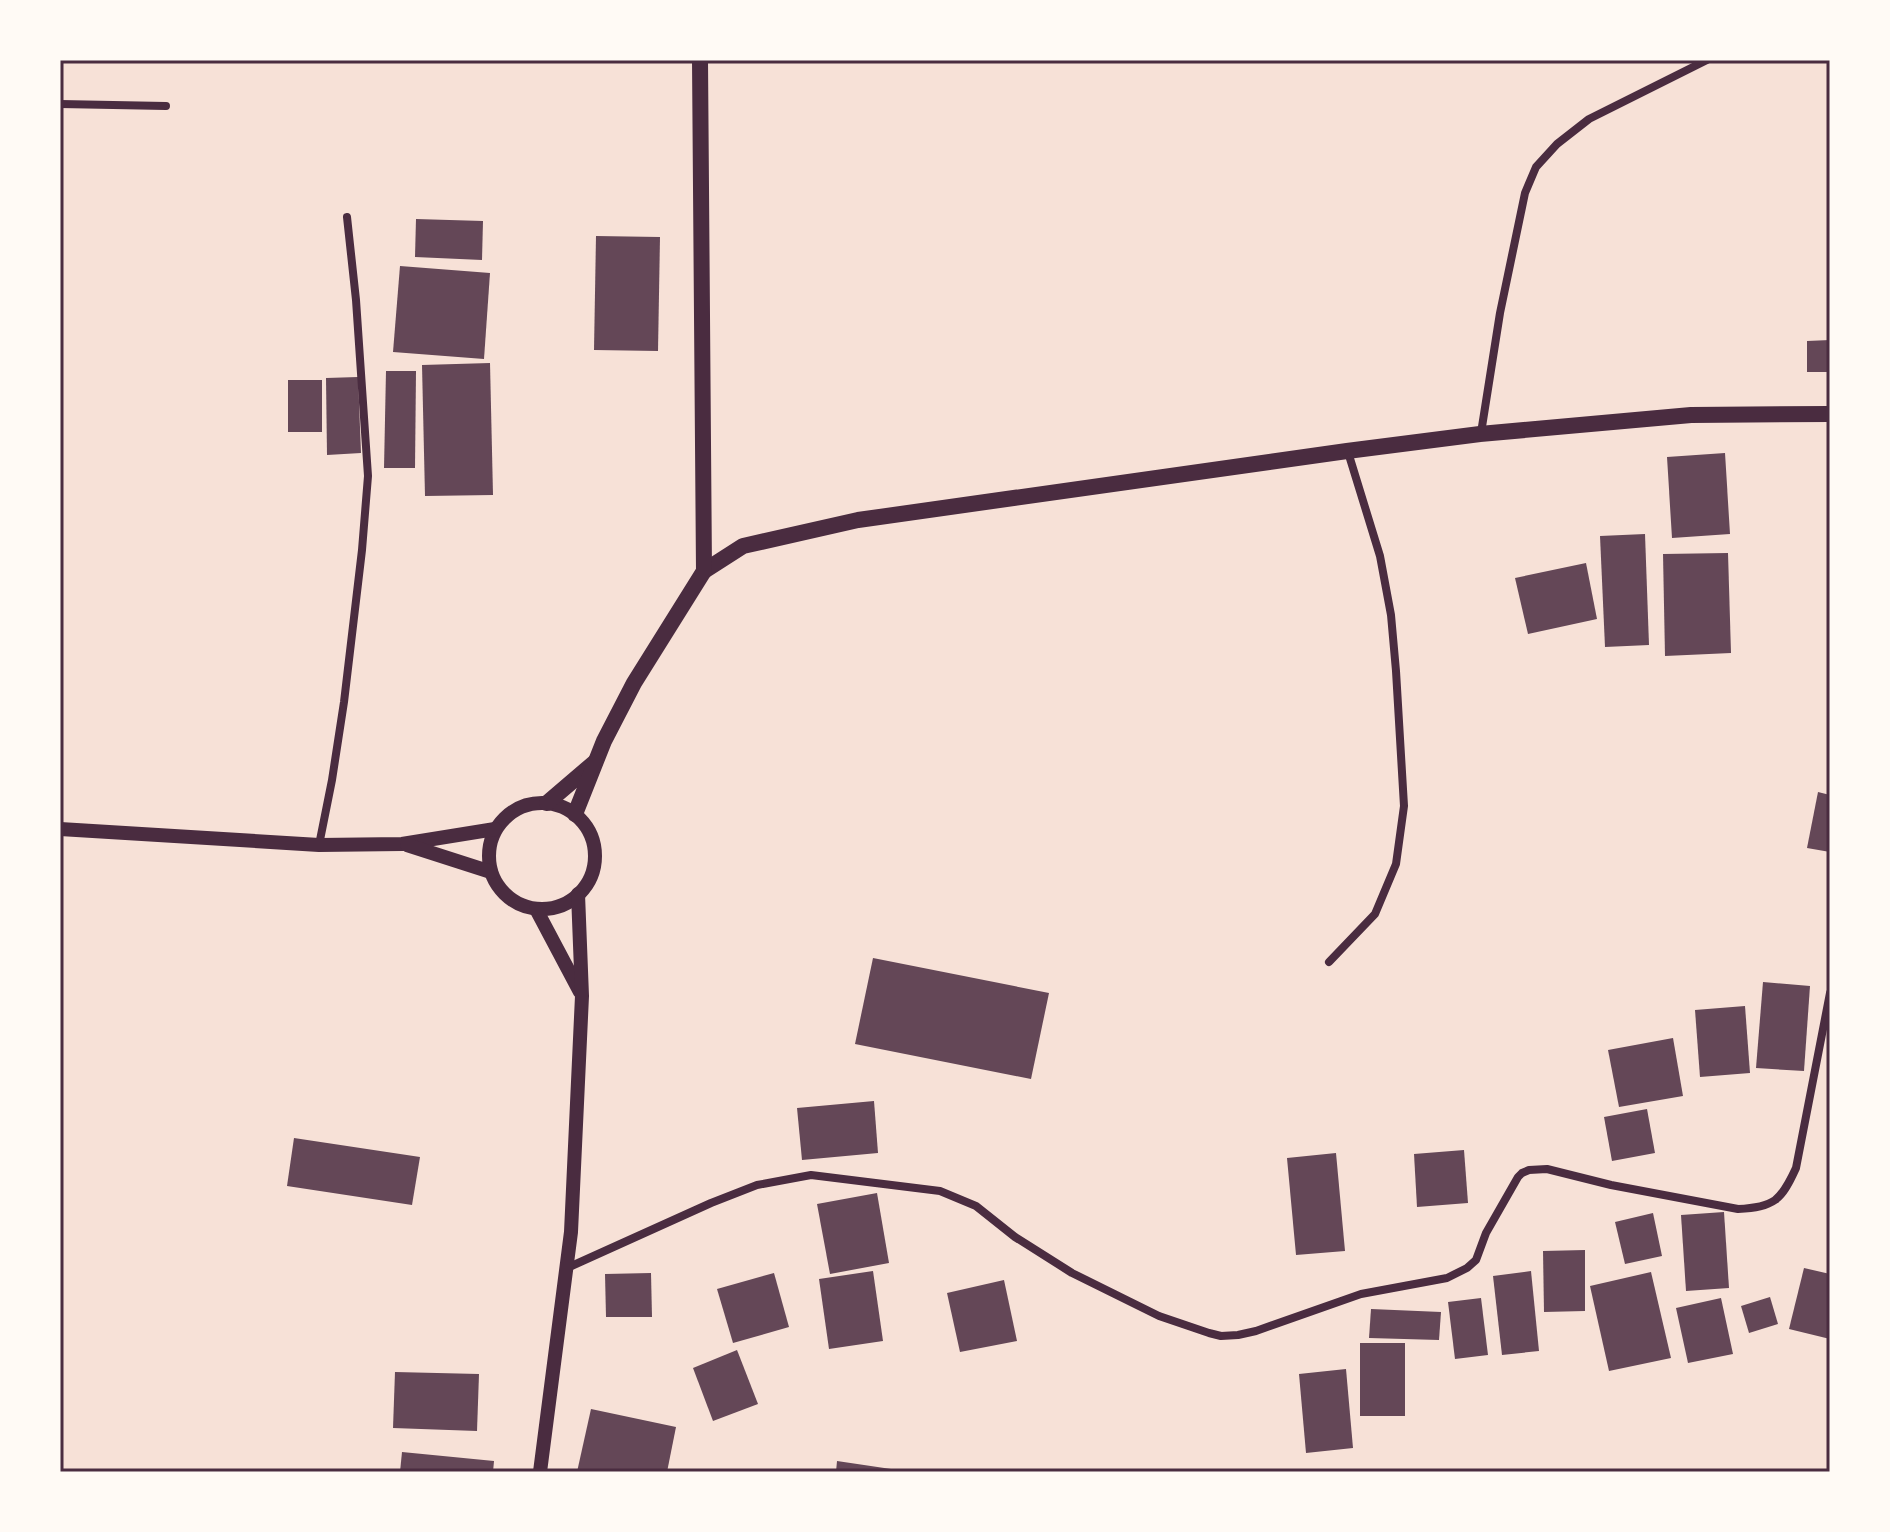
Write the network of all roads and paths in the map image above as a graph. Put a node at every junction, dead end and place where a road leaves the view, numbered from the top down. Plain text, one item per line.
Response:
1 (700, 60) edge
2 (1707, 60) edge
3 (60, 104) edge
4 (166, 106) dead end
5 (347, 217) dead end
6 (1830, 414) edge
7 (1480, 434) junction
8 (1347, 451) junction
9 (704, 571) junction
10 (596, 761) junction
11 (547, 803) junction
12 (575, 814) junction
13 (60, 829) edge
14 (495, 829) junction
15 (402, 844) junction
16 (319, 845) junction
17 (491, 872) junction
18 (578, 894) junction
19 (536, 909) junction
20 (1329, 962) dead end
21 (1830, 993) edge
22 (582, 996) junction
23 (566, 1268) junction
24 (540, 1472) edge

1 - 9 main road
2 - 7 street
3 - 4 street
5 - 16 street
6 - 7 main road
7 - 8 main road
8 - 9 main road
8 - 20 street
9 - 10 main road
10 - 11 main road
10 - 12 main road
11 - 12 street
11 - 14 street
12 - 18 street
13 - 16 street
14 - 15 street
14 - 17 street
15 - 16 street
15 - 17 street
17 - 19 street
18 - 19 street
18 - 22 street
19 - 22 street
21 - 23 street
22 - 23 street
23 - 24 street

